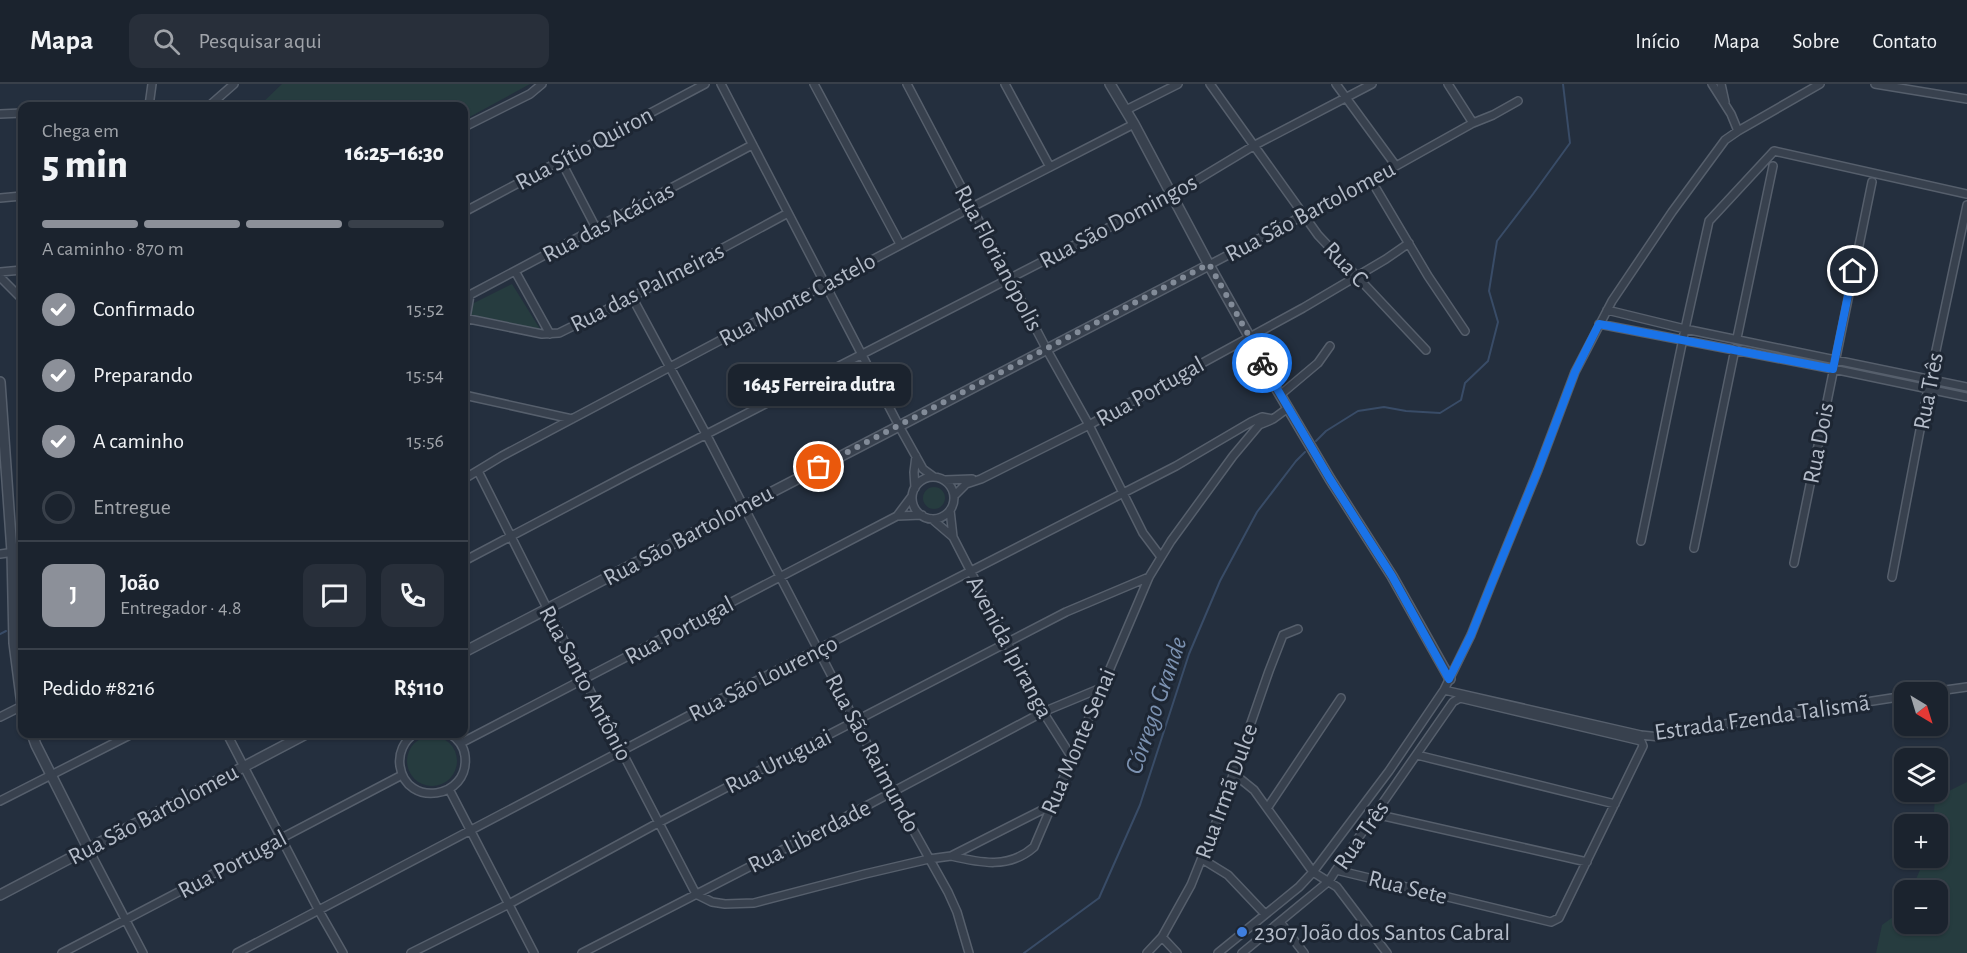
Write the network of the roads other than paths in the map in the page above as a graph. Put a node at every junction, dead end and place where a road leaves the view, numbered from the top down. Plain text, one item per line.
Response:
1 (153, 84) edge
2 (542, 84) edge
3 (705, 84) edge
4 (721, 84) edge
5 (814, 84) edge
6 (907, 84) edge
7 (1005, 84) edge
8 (1110, 84) edge
9 (1178, 84) edge
10 (1210, 84) edge
11 (1336, 84) edge
12 (1372, 84) edge
13 (1448, 84) edge
14 (1712, 84) edge
15 (1721, 84) edge
16 (1820, 84) edge
17 (1875, 84) edge
18 (230, 85) edge
19 (1344, 97) junction
20 (1967, 99) edge
21 (1518, 101) dead end
22 (150, 102) edge
23 (213, 102) edge
24 (1725, 104) junction
25 (1126, 110) junction
26 (18, 112) edge
27 (0, 114) edge
28 (1473, 123) junction
29 (1134, 124) junction
30 (468, 125) edge
31 (1738, 131) junction
32 (752, 145) junction
33 (1255, 145) junction
34 (561, 160) junction
35 (1396, 166) junction
36 (1773, 166) dead end
37 (1050, 167) junction
38 (1371, 180) junction
39 (1872, 182) dead end
40 (1967, 194) edge
41 (1172, 195) junction
42 (18, 196) edge
43 (0, 198) edge
44 (1967, 205) edge
45 (972, 207) junction
46 (468, 210) edge
47 (788, 213) junction
48 (1303, 215) junction
49 (596, 228) junction
50 (1409, 243) junction
51 (900, 244) junction
52 (1209, 264) junction
53 (18, 270) edge
54 (515, 271) junction
55 (0, 272) edge
56 (1358, 276) junction
57 (0, 277) edge
58 (1010, 279) junction
59 (825, 284) junction
60 (18, 295) edge
61 (468, 295) edge
62 (632, 297) junction
63 (1607, 310) junction
64 (468, 319) edge
65 (1599, 324) junction
66 (1685, 329) junction
67 (1465, 331) dead end
68 (550, 334) junction
69 (1249, 336) junction
70 (1737, 338) junction
71 (1683, 340) junction
72 (1330, 346) dead end
73 (1735, 349) junction
74 (1047, 350) junction
75 (1426, 351) dead end
76 (862, 354) junction
77 (1835, 360) junction
78 (670, 367) junction
79 (1833, 369) junction
80 (1930, 379) junction
81 (0, 382) edge
82 (1967, 387) edge
83 (1928, 388) junction
84 (1280, 394) junction
85 (468, 396) edge
86 (1967, 397) edge
87 (1288, 408) junction
88 (572, 419) junction
89 (1273, 419) junction
90 (1089, 425) junction
91 (899, 426) junction
92 (706, 434) junction
93 (916, 456) junction
94 (3, 471) edge
95 (478, 471) junction
96 (468, 477) edge
97 (934, 477) junction
98 (981, 479) junction
99 (945, 480) junction
100 (915, 488) junction
101 (1124, 492) junction
102 (912, 496) junction
103 (954, 496) junction
104 (744, 506) junction
105 (950, 510) junction
106 (897, 516) junction
107 (922, 516) junction
108 (932, 519) junction
109 (511, 537) junction
110 (953, 537) junction
111 (1641, 542) dead end
112 (1694, 548) dead end
113 (17, 552) edge
114 (0, 554) edge
115 (1161, 557) junction
116 (468, 559) edge
117 (1794, 563) dead end
118 (970, 571) junction
119 (780, 576) junction
120 (1149, 577) junction
121 (1892, 577) dead end
122 (547, 608) junction
123 (1298, 629) dead end
124 (1008, 642) junction
125 (819, 648) junction
126 (468, 650) edge
127 (18, 674) edge
128 (1449, 679) junction
129 (585, 680) junction
130 (1967, 687) edge
131 (1101, 688) junction
132 (1444, 690) junction
133 (1948, 690) edge
134 (1341, 698) dead end
135 (1894, 698) edge
136 (18, 707) edge
137 (1043, 712) junction
138 (0, 717) edge
139 (856, 721) junction
140 (34, 738) edge
141 (124, 738) edge
142 (229, 738) edge
143 (298, 738) edge
144 (410, 738) edge
145 (454, 738) edge
146 (460, 743) junction
147 (622, 751) junction
148 (1417, 755) junction
149 (1071, 756) junction
150 (243, 766) junction
151 (1233, 772) junction
152 (51, 774) junction
153 (402, 775) junction
154 (449, 789) junction
155 (892, 792) junction
156 (0, 801) edge
157 (1615, 804) junction
158 (1050, 806) junction
159 (1268, 807) junction
160 (1375, 814) junction
161 (658, 823) junction
162 (470, 831) junction
163 (280, 838) junction
164 (88, 848) junction
165 (951, 856) junction
166 (929, 859) junction
167 (1202, 859) junction
168 (1587, 861) junction
169 (1336, 870) junction
170 (1313, 873) junction
171 (1329, 881) junction
172 (696, 894) junction
173 (0, 895) edge
174 (509, 904) junction
175 (319, 911) junction
176 (1265, 914) junction
177 (126, 919) junction
178 (1280, 922) junction
179 (1162, 937) junction
180 (62, 953) edge
181 (143, 953) edge
182 (237, 953) edge
183 (343, 953) edge
184 (411, 953) edge
185 (534, 953) edge
186 (582, 953) edge
187 (969, 953) edge
188 (1147, 953) edge
189 (1177, 953) edge
190 (1218, 953) edge
191 (1242, 953) edge
192 (1304, 953) edge
193 (1387, 953) edge

1 - 22 street
2 - 30 street
3 - 34 street, Rua Sítio Quiron
4 - 32 street
5 - 51 street
6 - 45 street, Rua Florianópolis
7 - 37 street
8 - 25 street
9 - 25 street
10 - 33 street, Rua C
11 - 19 street
12 - 19 street, Rua São Domingos
13 - 28 street
14 - 24 street
15 - 24 street
16 - 31 street
17 - 20 street
18 - 23 street
19 - 33 street, Rua São Domingos
19 - 35 street
21 - 28 street, Rua São Bartolomeu
24 - 31 street
25 - 29 street
26 - 27 street
28 - 35 street, Rua São Bartolomeu
29 - 37 street, Rua Monte Castelo
29 - 41 street
31 - 63 street
32 - 47 street
32 - 49 street, Rua das Acácias
33 - 41 street, Rua São Domingos
33 - 48 street, Rua C
34 - 46 street, Rua Sítio Quiron
34 - 49 street
35 - 38 street, Rua São Bartolomeu
36 - 70 street
37 - 45 street, Rua Monte Castelo
38 - 48 street, Rua São Bartolomeu
38 - 50 street
39 - 77 street, Rua Dois
40 - 66 street
41 - 52 street
41 - 58 street, Rua São Domingos
42 - 43 street
44 - 80 street, Rua Três
45 - 51 street, Rua Monte Castelo
45 - 58 street, Rua Florianópolis
47 - 59 street
47 - 62 street, Rua das Palmeiras
48 - 52 street, Rua São Bartolomeu
48 - 56 street, Rua C
49 - 54 street, Rua das Acácias
50 - 56 street, Rua Portugal
50 - 67 street
51 - 59 street, Rua Monte Castelo
52 - 69 street
52 - 74 street, Rua São Bartolomeu
53 - 55 street
54 - 61 street, Rua das Acácias
54 - 68 street
56 - 69 street, Rua Portugal
56 - 75 street, Rua C
57 - 60 street
58 - 74 street, Rua Florianópolis
58 - 76 street, Rua São Domingos
59 - 76 street
59 - 78 street, Rua Monte Castelo
62 - 68 street, Rua das Palmeiras
62 - 78 street, Rua São Raimundo
63 - 65 street
63 - 66 street
64 - 68 street, Rua das Palmeiras
65 - 71 street
65 - 128 street
66 - 70 street
66 - 71 street
69 - 84 street
69 - 90 street, Rua Portugal
70 - 77 street
71 - 73 street
71 - 111 street
72 - 84 street
73 - 79 street
73 - 112 street
74 - 90 street, Rua Florianópolis
74 - 91 street, Rua São Bartolomeu
76 - 91 street
76 - 92 street, Rua São Domingos
77 - 79 street, Rua Dois
77 - 80 street
78 - 88 street, Rua Monte Castelo
78 - 92 street, Rua São Raimundo
79 - 83 street
79 - 117 street, Rua Dois
80 - 82 street
80 - 83 street, Rua Três
81 - 94 street
83 - 86 street
83 - 121 street, Rua Três
84 - 87 street
85 - 88 street
87 - 89 street, Rua São Lourenço
87 - 128 street
88 - 95 street, Rua Monte Castelo
89 - 101 street, Rua São Lourenço
89 - 115 street
90 - 98 street, Rua Portugal
90 - 101 street, Rua Florianópolis
91 - 93 street
91 - 104 street, Rua São Bartolomeu
92 - 104 street, Rua São Raimundo
92 - 109 street, Rua São Domingos
93 - 97 street
93 - 100 street
94 - 113 street
95 - 96 street, Rua Monte Castelo
95 - 109 street, Rua Santo Antônio
97 - 99 street
97 - 100 street
98 - 99 street
98 - 103 street, Rua Portugal
99 - 103 street
100 - 102 street
101 - 115 street, Rua Florianópolis
101 - 118 street, Rua São Lourenço
102 - 106 street
102 - 107 street
103 - 105 street
104 - 119 street, Rua São Raimundo
104 - 122 street, Rua São Bartolomeu
105 - 108 street
105 - 110 street
106 - 107 street
106 - 119 street, Rua Portugal
107 - 108 street
108 - 110 street
109 - 116 street, Rua São Domingos
109 - 122 street, Rua Santo Antônio
110 - 118 street, Avenida Ipiranga
113 - 114 street
113 - 127 street
115 - 120 street, Rua Monte Senai
118 - 124 street, Avenida Ipiranga
118 - 125 street, Rua São Lourenço
119 - 125 street, Rua São Raimundo
119 - 129 street, Rua Portugal
120 - 124 street, Rua Uruguai
120 - 131 street, Rua Monte Senai
122 - 126 street, Rua São Bartolomeu
122 - 129 street, Rua Santo Antônio
123 - 151 street, Rua Irmã Dulce
124 - 137 street, Avenida Ipiranga
124 - 139 street, Rua Uruguai
125 - 139 street, Rua São Raimundo
125 - 147 street, Rua São Lourenço
128 - 132 street
129 - 146 street, Rua Portugal
129 - 147 street, Rua Santo Antônio
130 - 133 street
131 - 137 street, Rua Liberdade
131 - 149 street, Rua Monte Senai
132 - 135 street, Estrada Fzenda Talismã
132 - 170 street
134 - 159 street
136 - 138 street
137 - 149 street, Avenida Ipiranga
137 - 155 street, Rua Liberdade
139 - 155 street, Rua São Raimundo
139 - 161 street, Rua Uruguai
140 - 152 street
141 - 152 street
142 - 150 street
143 - 150 street, Rua São Bartolomeu
144 - 153 street
145 - 146 street
146 - 154 street
147 - 161 street, Rua Santo Antônio
147 - 162 street, Rua São Lourenço
148 - 157 street
148 - 157 street, Rua Três
148 - 160 street, Rua Três
149 - 158 street, Rua Monte Senai
150 - 163 street
150 - 164 street, Rua São Bartolomeu
151 - 159 street
151 - 167 street, Rua Irmã Dulce
152 - 156 street
152 - 164 street
153 - 154 street
153 - 163 street, Rua Portugal
154 - 162 street
155 - 166 street, Rua São Raimundo
155 - 172 street, Rua Liberdade
157 - 168 street
158 - 165 street
158 - 165 street, Rua Monte Senai
159 - 170 street
160 - 168 street
160 - 169 street, Rua Três
161 - 172 street, Rua Santo Antônio
161 - 174 street, Rua Uruguai
162 - 174 street
162 - 175 street, Rua São Lourenço
163 - 175 street
163 - 177 street, Rua Portugal
164 - 173 street, Rua São Bartolomeu
164 - 177 street
165 - 166 street
166 - 172 street
166 - 187 street, Rua São Raimundo
167 - 176 street
167 - 179 street, Rua Irmã Dulce
168 - 169 street, Rua Sete
169 - 171 street, Rua Três
170 - 171 street
170 - 176 street
171 - 178 street, Rua Três
171 - 193 street
172 - 186 street, Rua Liberdade
174 - 184 street, Rua Uruguai
174 - 185 street
175 - 182 street, Rua São Lourenço
175 - 183 street
176 - 190 street
177 - 180 street, Rua Portugal
177 - 181 street
178 - 191 street, Rua Três
178 - 192 street
179 - 188 street, Rua Irmã Dulce
179 - 189 street

